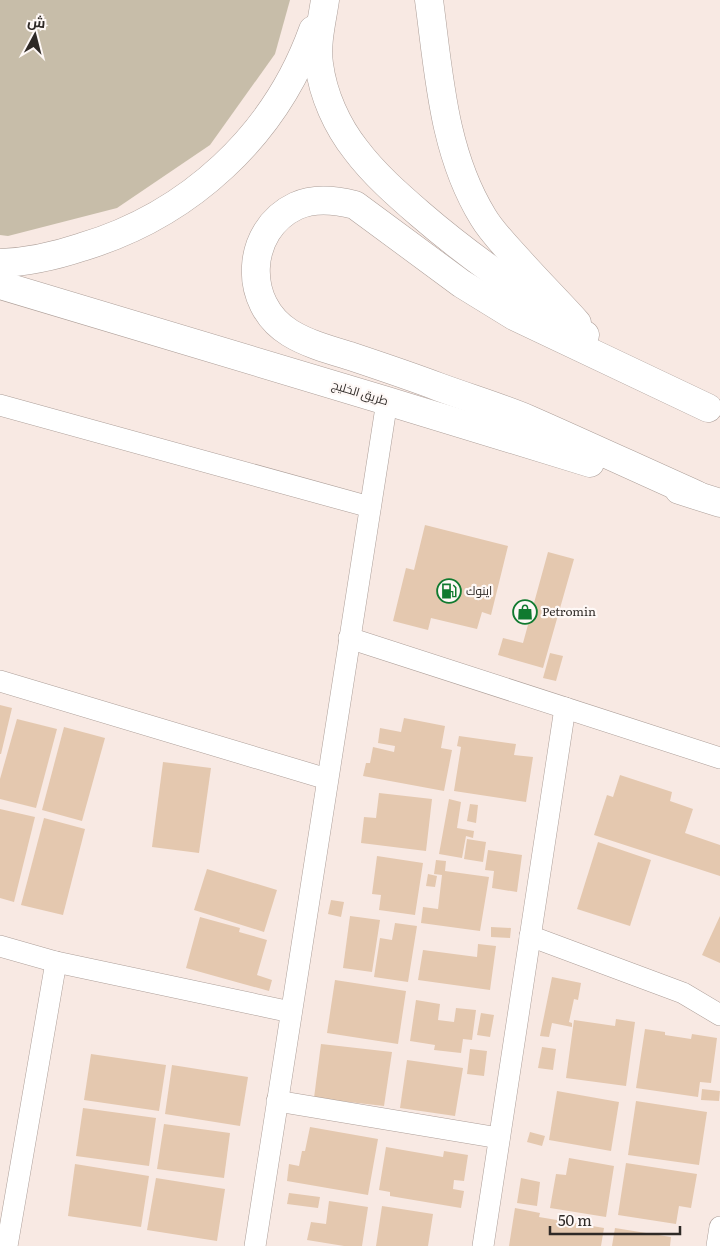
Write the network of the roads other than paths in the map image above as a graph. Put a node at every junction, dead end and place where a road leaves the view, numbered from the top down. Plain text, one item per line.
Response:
1 (324, 0) edge
2 (429, 0) edge
3 (0, 262) edge
4 (0, 285) edge
5 (593, 340) junction
6 (387, 400) junction
7 (0, 405) edge
8 (714, 411) edge
9 (709, 499) edge
10 (370, 507) junction
11 (349, 638) junction
12 (0, 681) edge
13 (565, 708) junction
14 (720, 758) edge
15 (327, 779) junction
16 (530, 936) junction
17 (0, 946) edge
18 (56, 962) junction
19 (291, 1012) junction
20 (720, 1015) edge
21 (277, 1100) junction
22 (499, 1138) junction
23 (6, 1219) edge
24 (7, 1246) edge
25 (255, 1246) edge
26 (483, 1246) edge

1 - 3 main road
1 - 5 main road
2 - 5 main road
4 - 6 main road, طريق الخليج
5 - 8 main road
6 - 9 main road, طريق الخليج
6 - 10 street
7 - 10 street
8 - 9 main road
10 - 11 street
11 - 13 street
11 - 15 street
12 - 15 street
13 - 14 street
13 - 16 street
15 - 19 street
16 - 20 street
16 - 22 street
17 - 18 street
18 - 19 street
18 - 23 street
19 - 21 street
21 - 22 street
21 - 25 street
22 - 26 street
23 - 24 street

